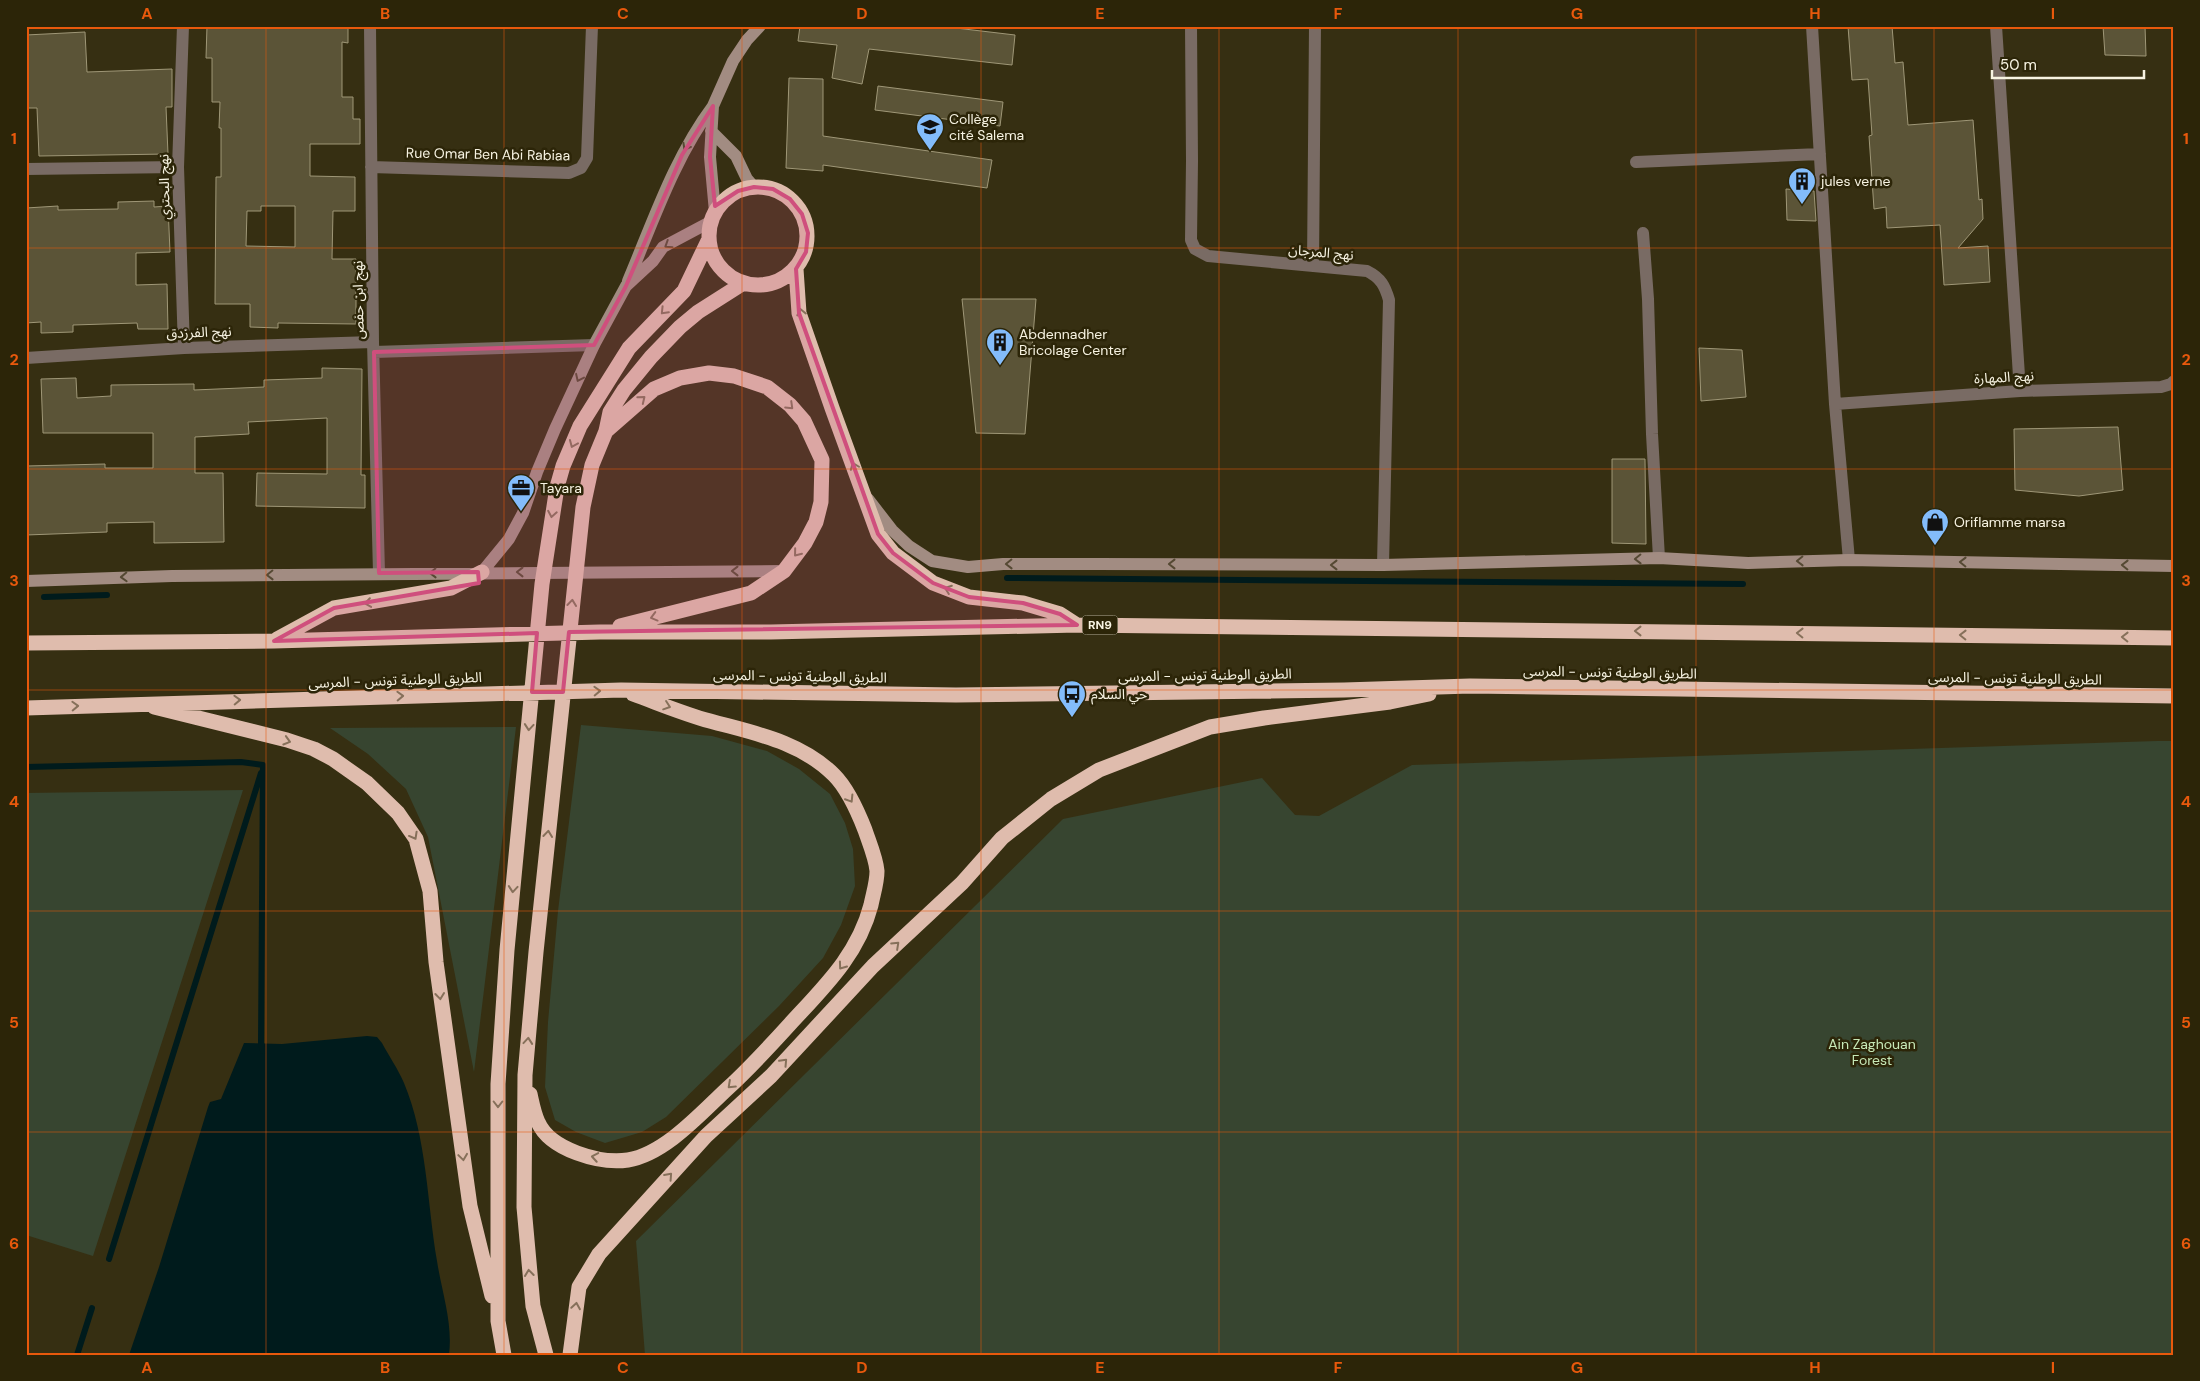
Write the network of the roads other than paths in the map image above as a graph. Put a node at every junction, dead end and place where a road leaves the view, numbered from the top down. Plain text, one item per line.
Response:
1 (183, 26) edge
2 (370, 26) edge
3 (592, 26) edge
4 (760, 26) edge
5 (1191, 26) edge
6 (1315, 26) edge
7 (1812, 26) edge
8 (1996, 26) edge
9 (713, 106) junction
10 (711, 131) junction
11 (1820, 154) junction
12 (1636, 162) dead end
13 (178, 167) junction
14 (371, 167) junction
15 (26, 169) edge
16 (754, 187) junction
17 (713, 217) junction
18 (1643, 234) dead end
19 (708, 241) junction
20 (1313, 266) junction
21 (796, 269) junction
22 (742, 284) junction
23 (626, 286) junction
24 (594, 345) junction
25 (373, 347) junction
26 (184, 348) junction
27 (26, 358) edge
28 (2174, 381) edge
29 (2020, 391) junction
30 (1835, 404) junction
31 (606, 431) junction
32 (864, 494) junction
33 (1659, 558) junction
34 (1849, 560) junction
35 (1383, 565) junction
36 (2174, 566) edge
37 (784, 571) junction
38 (482, 572) junction
39 (379, 574) junction
40 (26, 581) edge
41 (1077, 625) junction
42 (600, 632) junction
43 (2174, 638) edge
44 (274, 641) junction
45 (26, 643) edge
46 (1470, 686) junction
47 (621, 690) junction
48 (2174, 696) edge
49 (138, 703) junction
50 (26, 708) edge
51 (525, 1075) junction
52 (498, 1321) junction
53 (504, 1355) edge
54 (546, 1355) edge
55 (570, 1355) edge

1 - 13 street, نهج البحتري
2 - 14 street, نهج ابن حفص
3 - 14 street, Rue Omar Ben Abi Rabiaa
4 - 9 street
5 - 20 street, نهج المرجان
6 - 20 street
7 - 11 street
8 - 29 street
9 - 10 street
9 -> 23 street
10 - 16 street
10 - 17 street
11 - 12 street
11 - 30 street
13 - 15 street
13 - 26 street, نهج البحتري
14 - 25 street, نهج ابن حفص
16 - 17 highway
16 - 21 highway
17 - 19 highway
17 -> 23 street
18 - 33 street
19 - 22 highway
19 -> 52 highway
20 - 35 street, نهج المرجان
21 - 22 highway
32 -> 21 highway
22 - 31 highway
23 - 24 street
24 - 25 street, نهج الفرزدق
24 -> 38 street
25 - 26 street, نهج الفرزدق
25 - 39 street, نهج ابن حفص
26 - 27 street, نهج الفرزدق
28 - 29 street, نهج المهارة
29 - 30 street, نهج المهارة
30 - 34 street
31 -> 37 highway
51 -> 31 highway
35 -> 32 street
41 -> 32 highway
34 -> 33 street
33 -> 35 street
36 -> 34 street
37 -> 38 street
37 -> 42 highway
38 -> 39 street
38 -> 44 highway
39 -> 40 street
41 - 42 highway, RN9
43 -> 41 highway, RN9
42 - 44 highway, RN9
44 - 45 highway, RN9
46 - 47 highway, الطريق الوطنية تونس - المرسى
46 - 48 highway, الطريق الوطنية تونس - المرسى
55 -> 46 highway
49 -> 47 highway, الطريق الوطنية تونس - المرسى
47 -> 51 highway
50 -> 49 highway, الطريق الوطنية تونس - المرسى
49 -> 52 highway
54 -> 51 highway
52 - 53 highway

